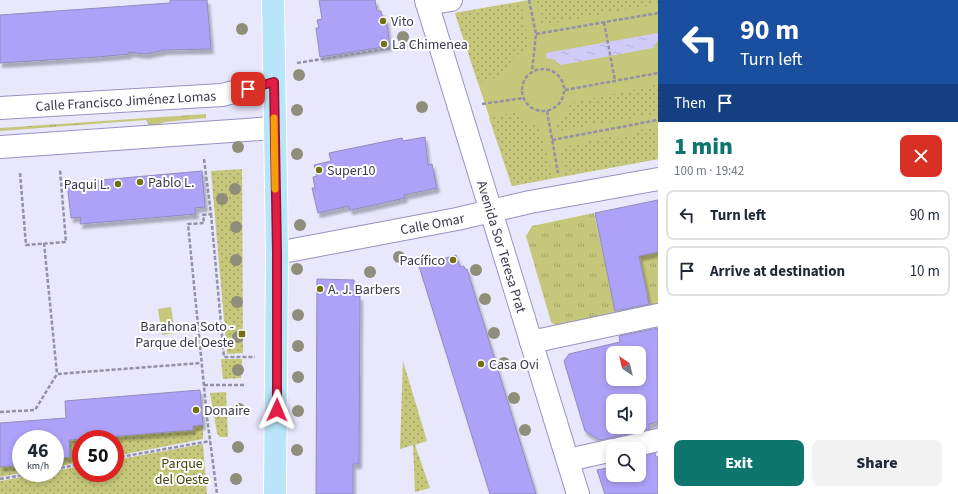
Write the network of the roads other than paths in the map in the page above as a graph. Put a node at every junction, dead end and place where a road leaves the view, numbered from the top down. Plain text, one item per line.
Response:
1 (272, 0) edge
2 (451, 0) edge
3 (426, 2) edge
4 (273, 75) junction
5 (0, 108) edge
6 (274, 128) junction
7 (0, 146) edge
8 (658, 179) edge
9 (491, 212) junction
10 (277, 253) junction
11 (658, 315) edge
12 (531, 342) junction
13 (658, 440) edge
14 (646, 443) edge
15 (606, 452) edge
16 (568, 460) junction
17 (275, 494) edge
18 (578, 494) edge

1 - 4 main road
2 - 3 street
3 - 9 street, Avenida Sor Teresa Prat
4 - 5 street, Calle Francisco Jiménez Lomas
4 - 6 main road
6 - 7 street
6 - 10 main road
8 - 9 street, Calle Omar
9 - 10 street, Calle Omar
9 - 12 street, Avenida Sor Teresa Prat
10 - 17 main road
11 - 12 street
12 - 16 street, Avenida Sor Teresa Prat
13 - 14 street
15 - 16 street
16 - 18 street, Avenida Sor Teresa Prat

